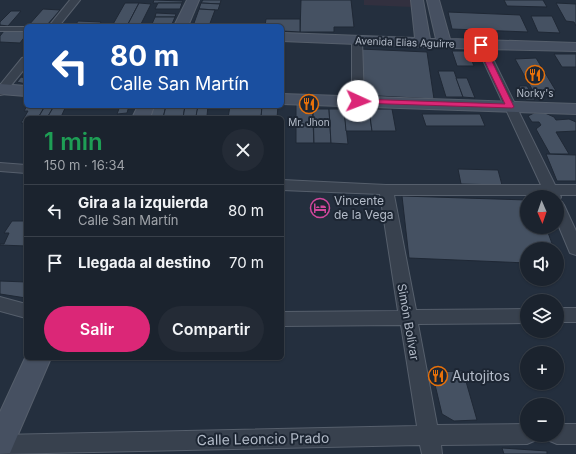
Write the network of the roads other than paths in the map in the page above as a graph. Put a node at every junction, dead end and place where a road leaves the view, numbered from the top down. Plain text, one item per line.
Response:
1 (75, 0) edge
2 (193, 0) edge
3 (416, 0) edge
4 (433, 0) edge
5 (56, 24) edge
6 (182, 24) edge
7 (0, 29) edge
8 (24, 29) edge
9 (284, 37) edge
10 (357, 40) junction
11 (424, 42) junction
12 (444, 43) junction
13 (481, 45) junction
14 (576, 47) edge
15 (24, 62) edge
16 (1, 90) edge
17 (24, 91) edge
18 (284, 99) edge
19 (358, 101) junction
20 (510, 107) junction
21 (576, 108) edge
22 (0, 167) edge
23 (24, 169) edge
24 (284, 184) edge
25 (386, 190) junction
26 (551, 190) edge
27 (576, 190) edge
28 (520, 192) edge
29 (564, 192) edge
30 (564, 221) edge
31 (576, 248) edge
32 (0, 304) edge
33 (24, 310) edge
34 (564, 315) edge
35 (576, 315) edge
36 (520, 316) edge
37 (408, 318) junction
38 (284, 319) edge
39 (37, 360) edge
40 (564, 434) edge
41 (576, 434) edge
42 (520, 435) edge
43 (0, 444) edge
44 (430, 445) edge

1 - 5 street
2 - 6 main road
3 - 11 main road
4 - 12 main road
7 - 8 street
9 - 10 main road, Avenida Elias Aguirre
10 - 11 main road, Avenida Elias Aguirre
10 - 19 street
11 - 12 main road, Avenida Elias Aguirre
12 - 13 main road, Avenida Elias Aguirre
13 - 14 main road, Avenida Elias Aguirre
13 - 20 street
15 - 16 street
16 - 17 main road
18 - 19 main road
19 - 20 main road
20 - 21 main road
20 - 26 street
22 - 23 street
24 - 25 street
25 - 28 street
25 - 37 street, Simón Bolívar
27 - 29 street
30 - 31 street
32 - 33 street
34 - 35 street
36 - 37 street
37 - 38 street
37 - 44 street, Simón Bolívar
39 - 43 main road
40 - 41 street
42 - 44 street, Calle Leoncio Prado
43 - 44 street, Calle Leoncio Prado

